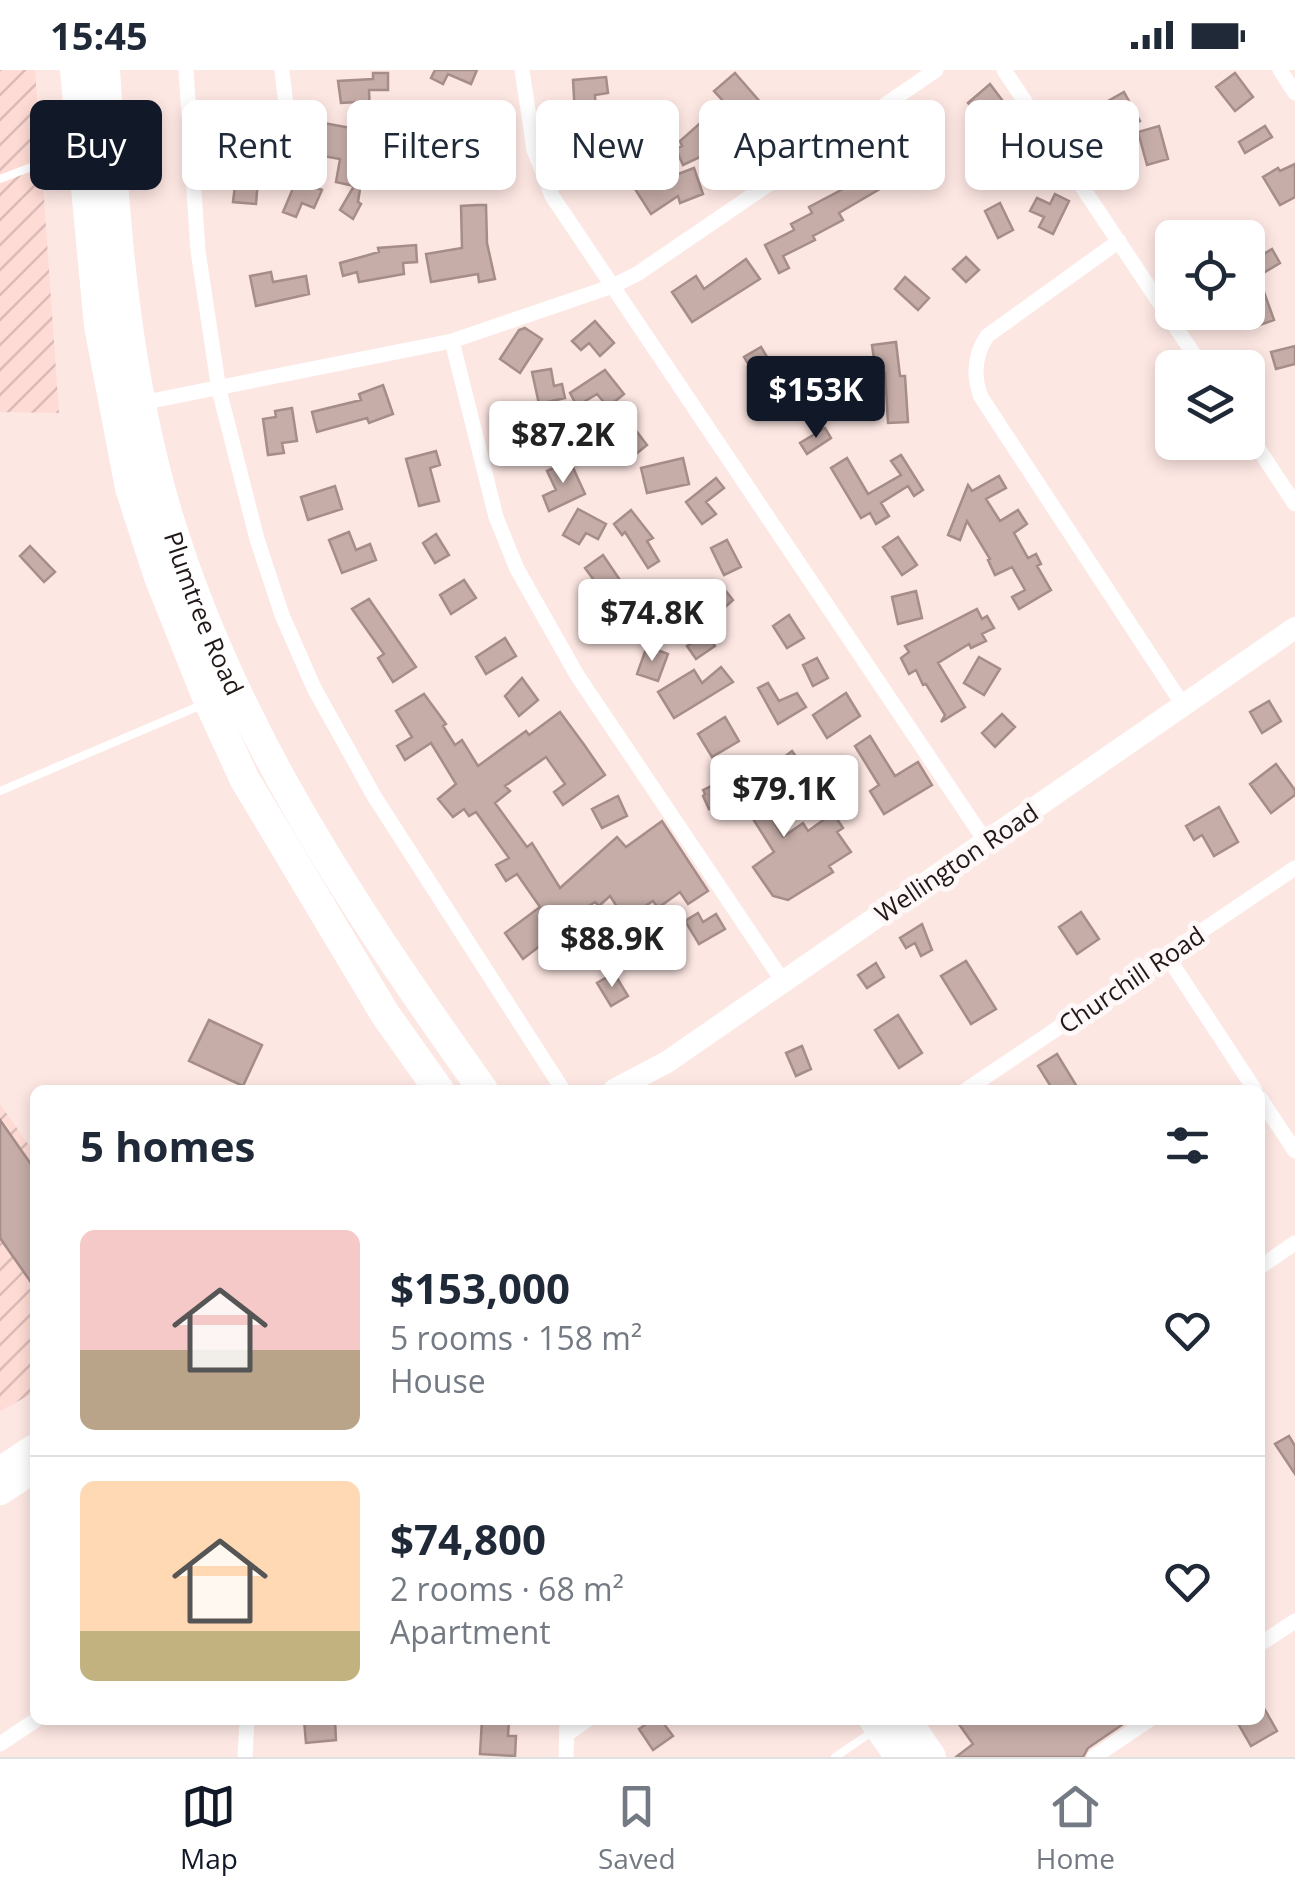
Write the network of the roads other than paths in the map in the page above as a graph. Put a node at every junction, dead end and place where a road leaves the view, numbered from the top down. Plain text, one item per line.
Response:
1 (75, 70) edge
2 (106, 70) edge
3 (186, 70) edge
4 (282, 70) edge
5 (522, 70) edge
6 (936, 70) edge
7 (1004, 70) edge
8 (1280, 70) edge
9 (1295, 93) edge
10 (83, 100) edge
11 (102, 100) edge
12 (188, 100) edge
13 (283, 100) edge
14 (30, 168) edge
15 (0, 179) edge
16 (97, 190) edge
17 (194, 190) edge
18 (1119, 242) junction
19 (614, 286) junction
20 (452, 342) junction
21 (1192, 350) edge
22 (219, 390) junction
23 (128, 405) junction
24 (1265, 459) edge
25 (1295, 504) edge
26 (1295, 628) edge
27 (223, 696) junction
28 (1183, 705) junction
29 (0, 791) edge
30 (986, 842) junction
31 (1295, 868) edge
32 (1166, 956) junction
33 (782, 980) junction
34 (385, 1014) junction
35 (418, 1085) edge
36 (435, 1085) edge
37 (479, 1085) edge
38 (559, 1085) edge
39 (623, 1085) edge
40 (973, 1085) edge
41 (1252, 1085) edge
42 (1265, 1106) edge
43 (1295, 1151) edge
44 (1295, 1244) edge
45 (1265, 1264) edge
46 (30, 1449) edge
47 (0, 1469) edge
48 (30, 1473) edge
49 (0, 1493) edge
50 (1295, 1620) edge
51 (1265, 1641) edge
52 (30, 1724) edge
53 (247, 1725) edge
54 (882, 1725) edge
55 (887, 1725) edge
56 (890, 1725) edge
57 (1142, 1725) edge
58 (567, 1727) edge
59 (0, 1744) edge
60 (246, 1757) edge
61 (566, 1757) edge
62 (835, 1757) edge
63 (900, 1757) edge
64 (931, 1757) edge
65 (1094, 1757) edge

1 - 10 highway, Plumtree Road
2 - 11 highway, Plumtree Road
3 - 12 street
4 - 13 street
5 - 19 street
6 - 19 street
7 - 18 street
8 - 9 street
14 - 15 lane
16 - 23 highway, Plumtree Road
17 - 22 street
18 - 21 street
18 - 28 street
19 - 20 street
19 - 30 street
20 - 22 street
20 - 33 street
22 - 23 street
22 - 38 street
23 - 27 highway, Plumtree Road
24 - 25 street
26 - 28 main road, Wellington Road
27 - 29 lane
27 - 34 highway, Plumtree Road
27 - 37 highway, Plumtree Road
28 - 30 main road, Wellington Road
30 - 33 main road, Wellington Road
31 - 32 street, Churchill Road
32 - 40 street, Churchill Road
32 - 41 street
33 - 39 main road, Wellington Road
34 - 35 highway
34 - 36 highway, Plumtree Road
42 - 43 street
44 - 45 street
46 - 47 main road
48 - 49 main road
50 - 51 street
52 - 59 street
53 - 60 street
54 - 62 lane
55 - 63 highway
56 - 64 highway
57 - 65 street
58 - 61 street

